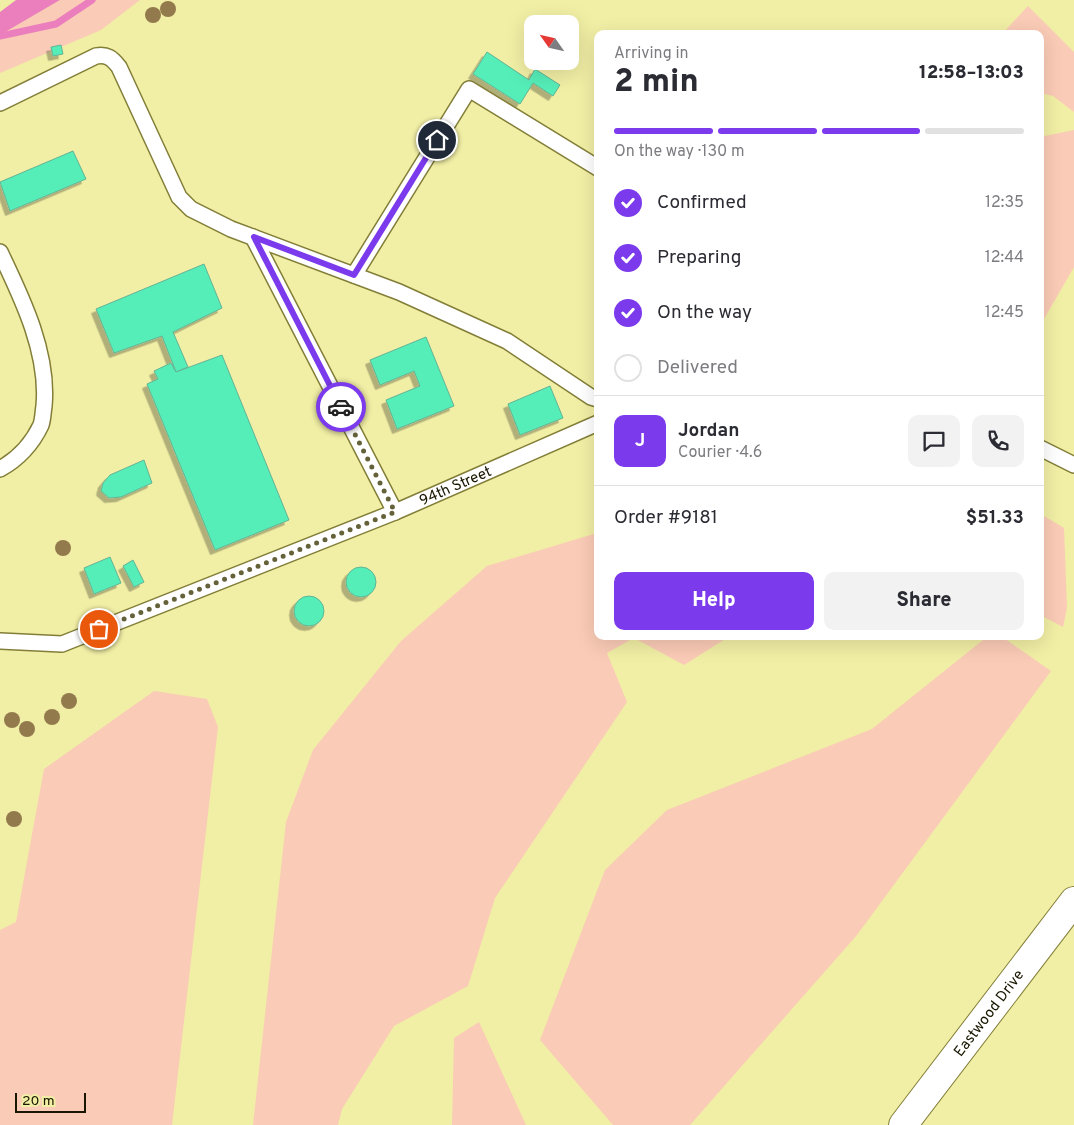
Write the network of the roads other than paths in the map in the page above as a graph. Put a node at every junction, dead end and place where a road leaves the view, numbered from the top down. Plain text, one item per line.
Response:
1 (0, 103) edge
2 (594, 166) edge
3 (254, 237) junction
4 (0, 252) edge
5 (354, 275) junction
6 (594, 398) edge
7 (594, 424) edge
8 (1044, 450) edge
9 (1074, 465) edge
10 (0, 469) edge
11 (395, 512) junction
12 (0, 641) edge
13 (1074, 902) edge
14 (903, 1125) edge

1 - 3 lane
2 - 5 lane
3 - 5 lane
3 - 11 lane
4 - 10 lane
5 - 6 lane
7 - 11 lane, 94th Street
8 - 9 lane
11 - 12 lane, 94th Street
13 - 14 street, Eastwood Drive

